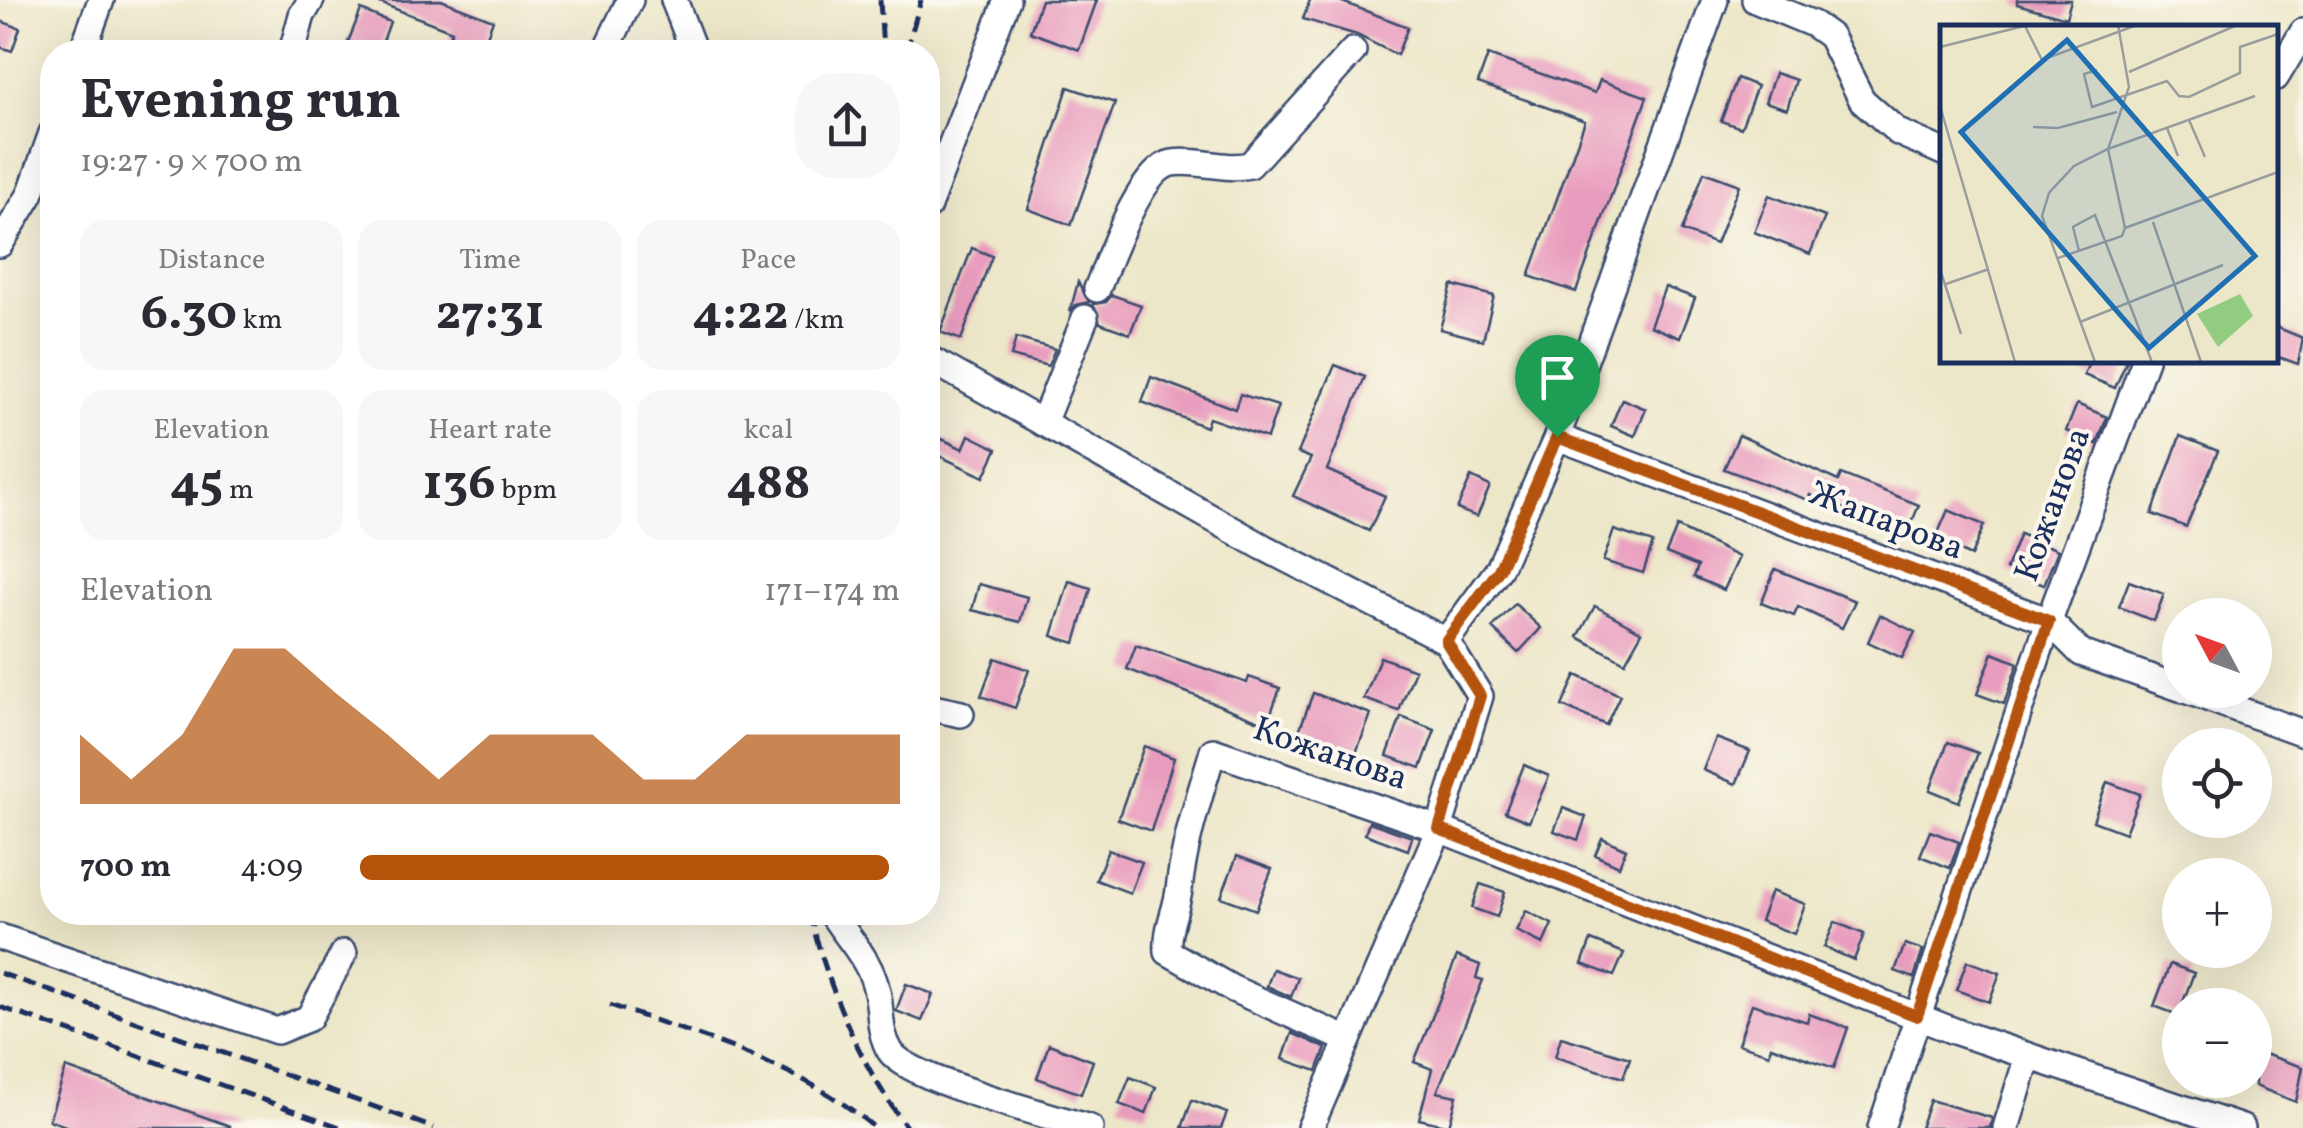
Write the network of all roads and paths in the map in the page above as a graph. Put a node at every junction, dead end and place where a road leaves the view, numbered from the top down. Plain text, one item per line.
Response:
1 (101, 0) edge
2 (311, 0) edge
3 (630, 0) edge
4 (674, 0) edge
5 (1007, 0) edge
6 (1716, 0) edge
7 (1755, 0) edge
8 (2303, 32) edge
9 (86, 40) edge
10 (295, 40) edge
11 (611, 40) edge
12 (689, 40) edge
13 (1353, 52) dead end
14 (2278, 75) edge
15 (1940, 151) edge
16 (40, 167) edge
17 (940, 175) edge
18 (0, 244) edge
19 (1097, 289) dead end
20 (1085, 318) dead end
21 (2144, 362) edge
22 (940, 365) edge
23 (1043, 423) junction
24 (1557, 437) junction
25 (2049, 621) junction
26 (1446, 641) junction
27 (2162, 682) edge
28 (2234, 708) edge
29 (940, 710) edge
30 (961, 714) dead end
31 (2303, 733) edge
32 (1439, 829) junction
33 (841, 925) edge
34 (0, 937) edge
35 (344, 953) dead end
36 (1917, 1016) junction
37 (1348, 1040) junction
38 (2028, 1056) junction
39 (1090, 1128) edge
40 (1310, 1128) edge
41 (1881, 1128) edge
42 (2006, 1128) edge
43 (2242, 1128) edge

1 - 9 street
2 - 10 street
3 - 11 street
4 - 12 street
5 - 17 street
6 - 24 street
7 - 15 street
8 - 14 street
13 - 19 street
16 - 18 street
20 - 23 street
21 - 25 street, Кожанова
22 - 23 street
23 - 26 street
24 - 25 street, Жапарова
24 - 26 street
25 - 27 street, Жапарова
25 - 36 street, Кожанова
26 - 32 street
28 - 31 street, Жапарова
29 - 30 street
32 - 36 street, Кожанова
32 - 37 street
32 - 37 street, Кожанова
33 - 39 street
34 - 35 street
36 - 38 street, Кожанова
36 - 41 street, Кожанова
37 - 40 street
38 - 42 street
38 - 43 street, Кожанова

